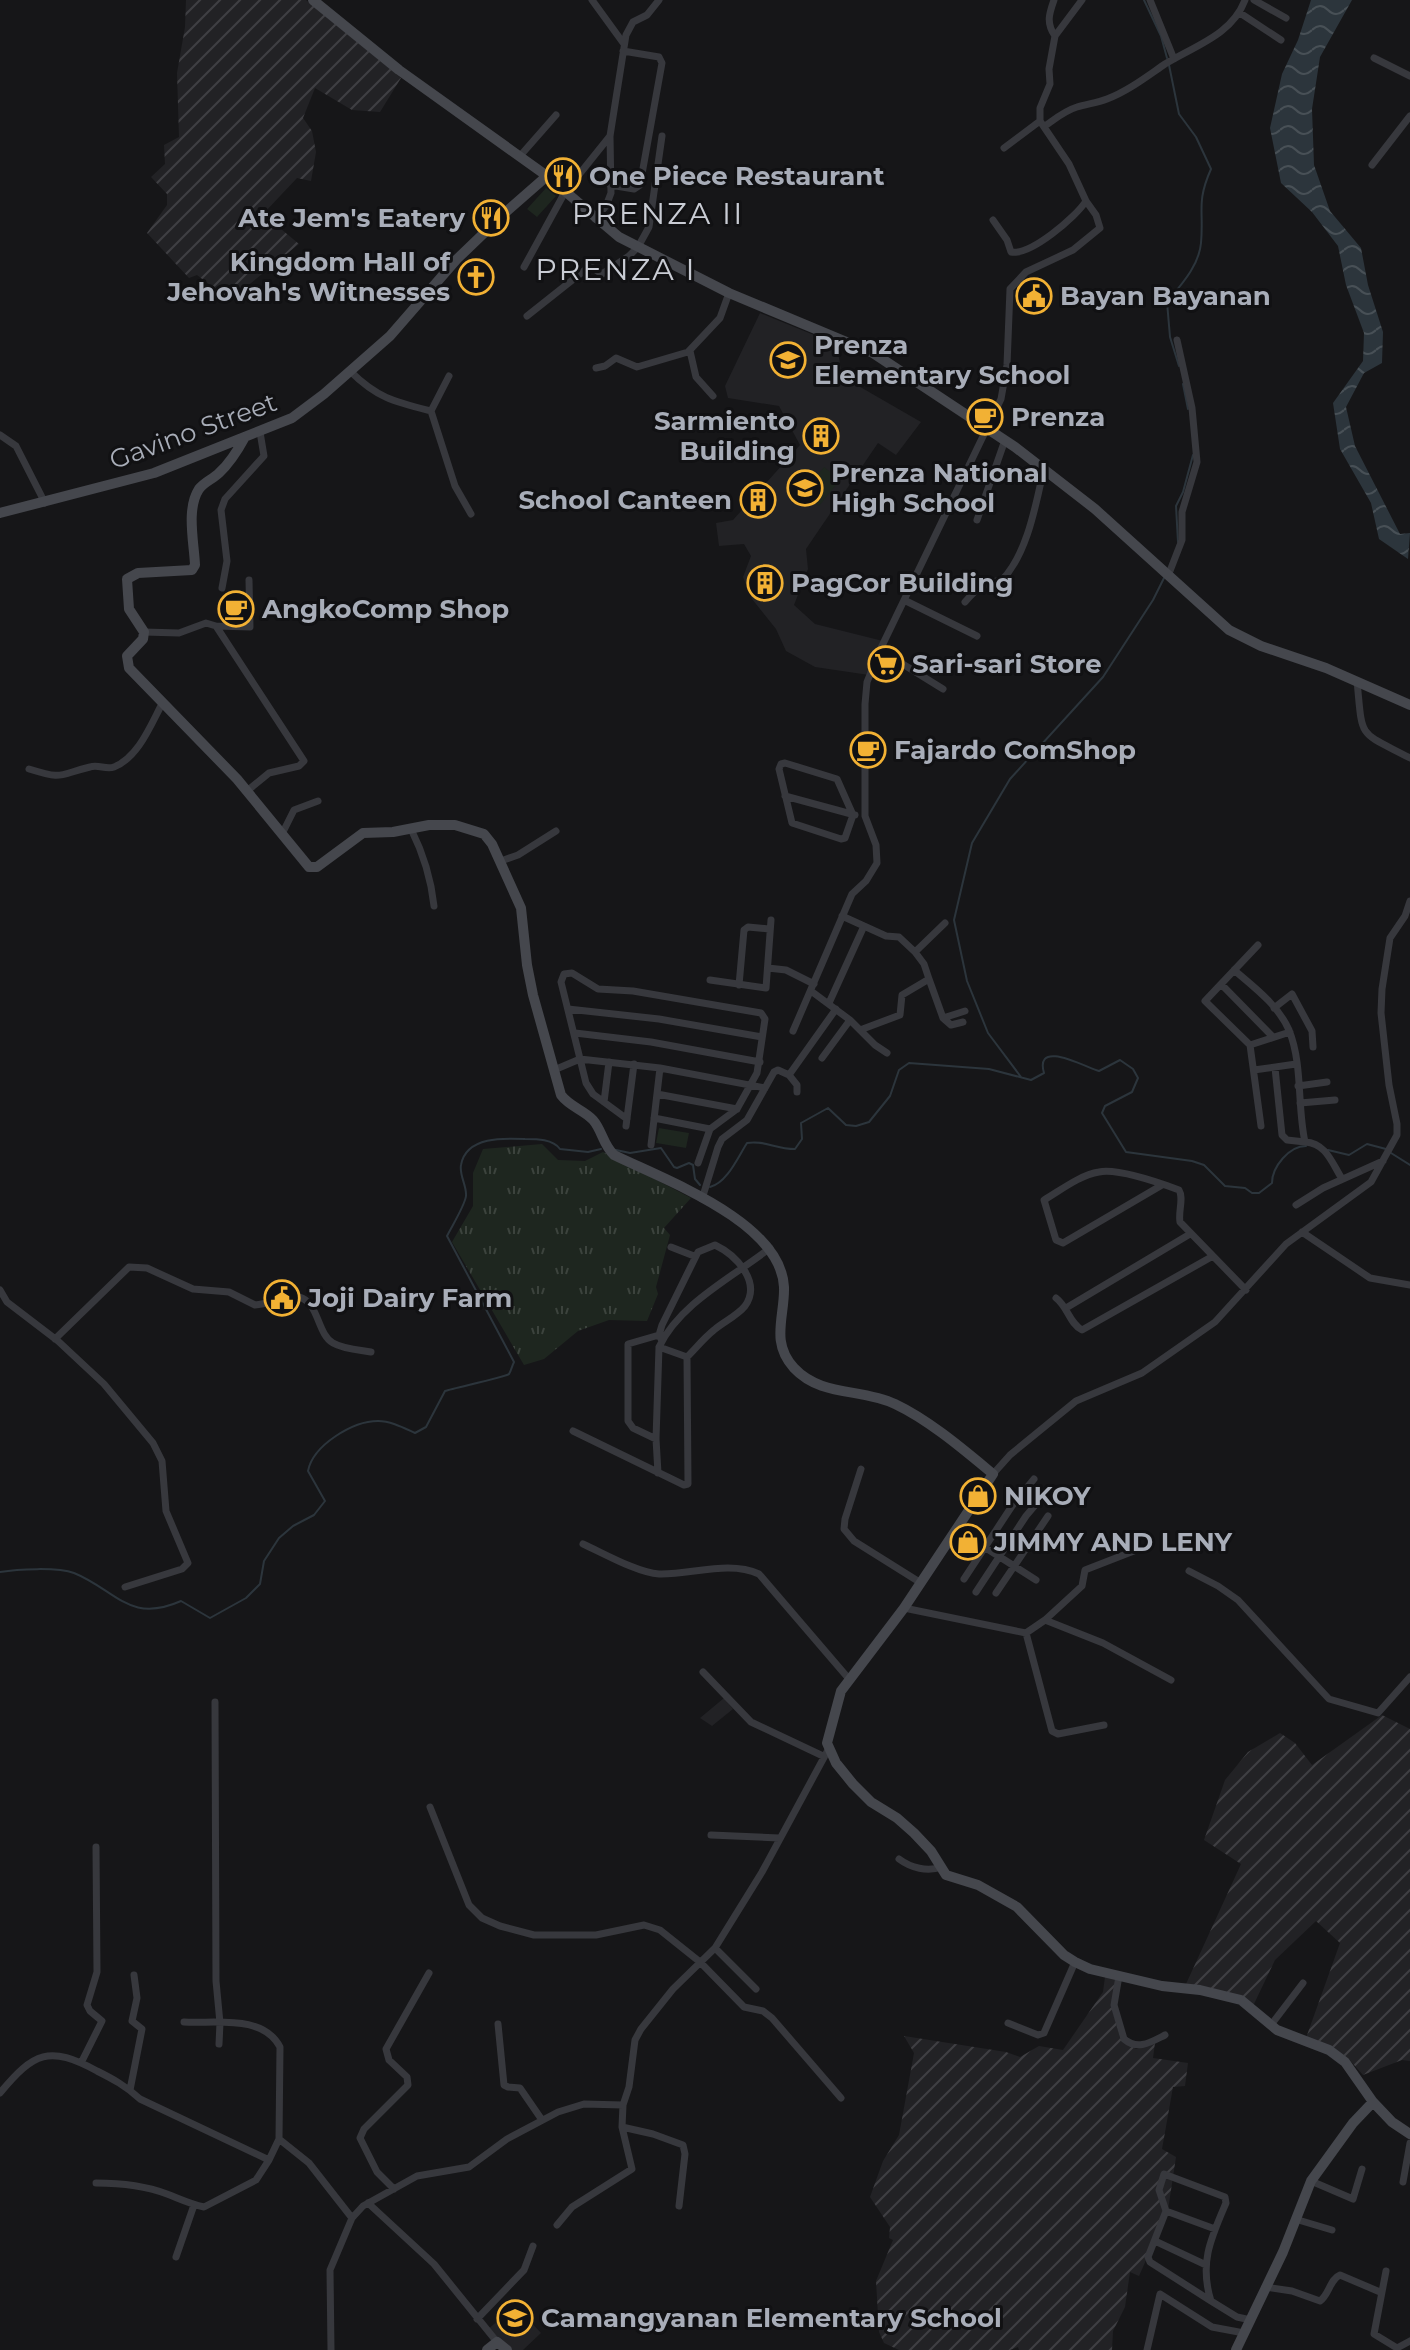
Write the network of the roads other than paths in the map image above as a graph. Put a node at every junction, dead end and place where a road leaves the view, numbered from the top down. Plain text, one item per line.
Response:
1 (313, 0) edge
2 (592, 0) edge
3 (659, 0) edge
4 (1045, 0) edge
5 (1082, 0) edge
6 (1150, 0) edge
7 (1254, 0) edge
8 (1243, 1) edge
9 (1053, 3) edge
10 (1240, 13) junction
11 (1286, 18) dead end
12 (1055, 36) junction
13 (1281, 40) dead end
14 (624, 47) junction
15 (1374, 58) dead end
16 (1170, 61) junction
17 (1410, 76) edge
18 (556, 115) dead end
19 (1410, 116) edge
20 (1043, 124) junction
21 (610, 136) junction
22 (662, 136) dead end
23 (1004, 148) dead end
24 (520, 156) junction
25 (1372, 165) dead end
26 (547, 176) junction
27 (610, 185) junction
28 (565, 192) junction
29 (1086, 201) junction
30 (595, 219) junction
31 (993, 220) dead end
32 (638, 247) junction
33 (524, 267) dead end
34 (729, 293) junction
35 (527, 316) dead end
36 (1177, 340) dead end
37 (690, 351) junction
38 (596, 368) dead end
39 (350, 371) junction
40 (449, 376) dead end
41 (713, 396) dead end
42 (431, 411) junction
43 (988, 430) junction
44 (260, 432) junction
45 (0, 435) edge
46 (245, 437) junction
47 (1005, 440) junction
48 (1044, 468) junction
49 (45, 503) junction
50 (0, 513) edge
51 (471, 514) dead end
52 (977, 520) dead end
53 (1168, 576) junction
54 (249, 580) dead end
55 (222, 588) dead end
56 (904, 600) junction
57 (965, 602) dead end
58 (216, 626) junction
59 (144, 632) junction
60 (977, 636) dead end
61 (880, 650) junction
62 (1357, 681) junction
63 (943, 689) dead end
64 (163, 702) junction
65 (1410, 705) edge
66 (1410, 758) edge
67 (29, 769) dead end
68 (247, 791) junction
69 (785, 796) junction
70 (318, 801) dead end
71 (853, 815) junction
72 (865, 816) junction
73 (411, 829) junction
74 (556, 831) dead end
75 (282, 834) junction
76 (501, 861) junction
77 (1410, 901) edge
78 (434, 906) dead end
79 (842, 916) junction
80 (945, 923) dead end
81 (864, 926) junction
82 (1258, 945) dead end
83 (915, 952) junction
84 (768, 968) junction
85 (1234, 970) junction
86 (929, 979) junction
87 (710, 980) dead end
88 (1221, 984) junction
89 (739, 985) junction
90 (812, 987) junction
91 (829, 1003) junction
92 (1274, 1008) junction
93 (568, 1009) junction
94 (836, 1009) junction
95 (965, 1011) dead end
96 (943, 1018) junction
97 (850, 1020) junction
98 (963, 1022) dead end
99 (860, 1030) junction
100 (793, 1031) dead end
101 (1290, 1032) junction
102 (575, 1033) junction
103 (1272, 1036) junction
104 (762, 1037) junction
105 (1250, 1045) junction
106 (1313, 1047) dead end
107 (887, 1053) dead end
108 (822, 1058) dead end
109 (580, 1059) junction
110 (609, 1062) junction
111 (760, 1062) junction
112 (634, 1064) junction
113 (1296, 1064) junction
114 (660, 1068) junction
115 (1275, 1068) junction
116 (554, 1070) junction
117 (1254, 1070) junction
118 (789, 1075) junction
119 (1327, 1082) dead end
120 (750, 1085) junction
121 (1298, 1086) junction
122 (765, 1088) junction
123 (797, 1092) dead end
124 (657, 1094) junction
125 (1335, 1100) dead end
126 (604, 1102) junction
127 (1300, 1103) junction
128 (737, 1109) junction
129 (654, 1118) junction
130 (1261, 1126) dead end
131 (710, 1129) junction
132 (1308, 1142) junction
133 (651, 1145) dead end
134 (1386, 1157) junction
135 (698, 1163) dead end
136 (1342, 1179) junction
137 (1162, 1185) junction
138 (702, 1199) junction
139 (1296, 1205) dead end
140 (1302, 1232) junction
141 (1190, 1234) junction
142 (671, 1247) dead end
143 (770, 1248) junction
144 (694, 1256) junction
145 (1213, 1256) junction
146 (744, 1268) junction
147 (1410, 1285) edge
148 (0, 1290) edge
149 (1246, 1290) junction
150 (1056, 1298) dead end
151 (1066, 1308) junction
152 (55, 1339) junction
153 (660, 1341) junction
154 (371, 1352) dead end
155 (687, 1357) junction
156 (573, 1431) dead end
157 (656, 1439) junction
158 (861, 1469) dead end
159 (658, 1473) junction
160 (993, 1474) junction
161 (1034, 1479) dead end
162 (1048, 1490) dead end
163 (1048, 1516) dead end
164 (956, 1529) junction
165 (583, 1544) dead end
166 (985, 1548) junction
167 (1139, 1549) dead end
168 (998, 1556) junction
169 (1014, 1566) junction
170 (1189, 1571) dead end
171 (964, 1579) dead end
172 (1036, 1580) dead end
173 (921, 1583) junction
174 (125, 1587) dead end
175 (976, 1592) dead end
176 (996, 1593) dead end
177 (904, 1608) junction
178 (1045, 1620) junction
179 (1026, 1633) junction
180 (703, 1672) dead end
181 (1410, 1677) edge
182 (849, 1679) junction
183 (1171, 1680) dead end
184 (215, 1702) dead end
185 (1104, 1725) dead end
186 (826, 1753) junction
187 (430, 1807) dead end
188 (711, 1835) dead end
189 (779, 1838) junction
190 (96, 1847) dead end
191 (899, 1859) dead end
192 (942, 1867) junction
193 (715, 1948) junction
194 (700, 1962) junction
195 (1075, 1962) junction
196 (429, 1973) dead end
197 (134, 1975) dead end
198 (1119, 1976) junction
199 (1303, 1983) dead end
200 (756, 1989) dead end
201 (184, 2022) dead end
202 (220, 2023) junction
203 (1008, 2023) dead end
204 (498, 2024) dead end
205 (1271, 2025) junction
206 (1165, 2035) dead end
207 (219, 2044) dead end
208 (82, 2061) junction
209 (130, 2090) junction
210 (0, 2093) edge
211 (841, 2098) dead end
212 (1373, 2102) junction
213 (623, 2105) junction
214 (542, 2120) junction
215 (622, 2127) junction
216 (1410, 2134) edge
217 (279, 2139) junction
218 (1410, 2143) edge
219 (269, 2160) junction
220 (1362, 2169) dead end
221 (1311, 2181) junction
222 (1403, 2182) dead end
223 (96, 2183) dead end
224 (394, 2189) junction
225 (368, 2203) junction
226 (194, 2205) junction
227 (679, 2206) dead end
228 (1166, 2211) junction
229 (352, 2218) junction
230 (1295, 2219) junction
231 (557, 2225) dead end
232 (1215, 2229) junction
233 (1332, 2230) dead end
234 (1155, 2241) junction
235 (533, 2246) dead end
236 (176, 2257) dead end
237 (1206, 2265) junction
238 (1386, 2271) dead end
239 (1265, 2287) junction
240 (1380, 2292) junction
241 (1211, 2301) junction
242 (477, 2319) junction
243 (1251, 2320) junction
244 (1244, 2333) junction
245 (1410, 2341) edge
246 (497, 2342) junction
247 (331, 2350) edge
248 (487, 2350) edge
249 (507, 2350) edge
250 (1147, 2350) edge
251 (1236, 2350) edge

1 - 24 street
2 - 14 street
3 - 14 street
4 - 9 street
5 - 12 street
6 - 16 street
7 - 11 street
8 - 10 street
9 - 12 street
10 - 13 street
10 - 16 street
12 - 20 street
14 - 21 street
14 - 27 street
15 - 17 street
16 - 20 street
18 - 24 street
19 - 25 street
20 - 23 street
20 - 29 street
21 - 27 street
21 - 28 street
22 - 32 street
24 - 26 street
26 - 28 street
26 - 39 street, Gavino Street
27 - 30 street
28 - 30 street
28 - 33 street
29 - 31 street
29 - 43 street
30 - 32 street
32 - 34 street
32 - 35 street
34 - 37 street
34 - 43 street
36 - 53 street
37 - 38 street
37 - 41 street
39 - 42 street
39 - 44 street, Gavino Street
40 - 42 street
42 - 51 street
43 - 47 street
43 - 56 street
44 - 46 street, Gavino Street
44 - 55 street
45 - 49 street
46 - 49 street, Gavino Street
46 - 59 street
47 - 48 street
47 - 52 street
48 - 53 street
48 - 57 street
49 - 50 street, Gavino Street
53 - 62 street
54 - 58 street
56 - 60 street
56 - 61 street
58 - 59 street
58 - 68 street
59 - 64 street
61 - 63 street
61 - 72 street
62 - 65 street
62 - 66 street
64 - 67 street
64 - 68 street
68 - 75 street
69 - 71 street
69 - 71 street
69 - 71 street
70 - 75 street
71 - 72 street
72 - 79 street
73 - 75 street
73 - 76 street
73 - 78 street
74 - 76 street
76 - 116 street
77 - 134 street
79 - 81 street
79 - 90 street
80 - 83 street
81 - 83 street
81 - 91 street
82 - 85 street
83 - 86 street
84 - 89 street
84 - 89 street
84 - 90 street
85 - 88 street
85 - 92 street
86 - 96 street
86 - 99 street
87 - 89 street
88 - 103 street
88 - 105 street
90 - 91 street
90 - 100 street
91 - 94 street
92 - 101 street
92 - 106 street
93 - 102 street
93 - 104 street
93 - 104 street
94 - 97 street
94 - 118 street
95 - 96 street
96 - 98 street
97 - 99 street
97 - 108 street
99 - 107 street
101 - 103 street
101 - 113 street
102 - 109 street
102 - 111 street
103 - 105 street
104 - 111 street
105 - 117 street
109 - 110 street
109 - 116 street
109 - 126 street
110 - 112 street
110 - 126 street
111 - 120 street
112 - 114 street
112 - 126 street
113 - 115 street
113 - 121 street
114 - 120 street
114 - 124 street
115 - 117 street
115 - 132 street
116 - 138 street
117 - 130 street
118 - 122 street
118 - 123 street
119 - 121 street
120 - 122 street
120 - 128 street
121 - 127 street
122 - 138 street
124 - 128 street
124 - 129 street
125 - 127 street
127 - 132 street
128 - 131 street
129 - 131 street
129 - 133 street
131 - 135 street
132 - 136 street
134 - 136 street
134 - 140 street
136 - 139 street
137 - 137 street
137 - 141 street
138 - 143 street
140 - 147 street
140 - 149 street
141 - 145 street
141 - 151 street
142 - 144 street
143 - 146 street
143 - 160 street
144 - 146 street
144 - 153 street
145 - 149 street
145 - 151 street
146 - 153 street
146 - 155 street
148 - 152 street
149 - 160 street
150 - 151 street
152 - 154 street
152 - 174 street
153 - 155 street
153 - 157 street
153 - 157 street
155 - 159 street
156 - 159 street
157 - 159 street
158 - 173 street
160 - 164 street
161 - 166 street
162 - 168 street
163 - 169 street
164 - 166 street
164 - 173 street
165 - 182 street
166 - 168 street
166 - 171 street
167 - 178 street
168 - 169 street
168 - 175 street
169 - 172 street
169 - 176 street
170 - 181 street
173 - 177 street
177 - 179 street
177 - 182 street
178 - 179 street
178 - 183 street
179 - 185 street
180 - 186 street
182 - 186 street
184 - 202 street
186 - 189 street
186 - 192 street
187 - 194 street
188 - 189 street
189 - 193 street
190 - 208 street
191 - 192 street
192 - 195 street
193 - 194 street
193 - 200 street
194 - 211 street
194 - 213 street
195 - 198 street
195 - 203 street
196 - 224 street
197 - 209 street
198 - 205 street
198 - 206 street
199 - 205 street
201 - 202 street
202 - 207 street
202 - 217 street
204 - 214 street
205 - 212 street
208 - 209 street
208 - 210 street
209 - 219 street
212 - 216 street
212 - 221 street
213 - 214 street
213 - 215 street
214 - 224 street
215 - 227 street
215 - 231 street
217 - 219 street
217 - 229 street
218 - 222 street
219 - 226 street
220 - 221 street
221 - 230 street
223 - 226 street
224 - 225 street
225 - 229 street
225 - 242 street
226 - 236 street
228 - 232 street
228 - 232 street
228 - 234 street
229 - 247 street
230 - 233 street
230 - 239 street
232 - 237 street
234 - 237 street
234 - 241 street
235 - 242 street
237 - 241 street
238 - 240 street
239 - 240 street
239 - 243 street
240 - 245 street
241 - 243 street
242 - 246 street
243 - 244 street
244 - 250 street
244 - 251 street
246 - 248 street
246 - 249 street

